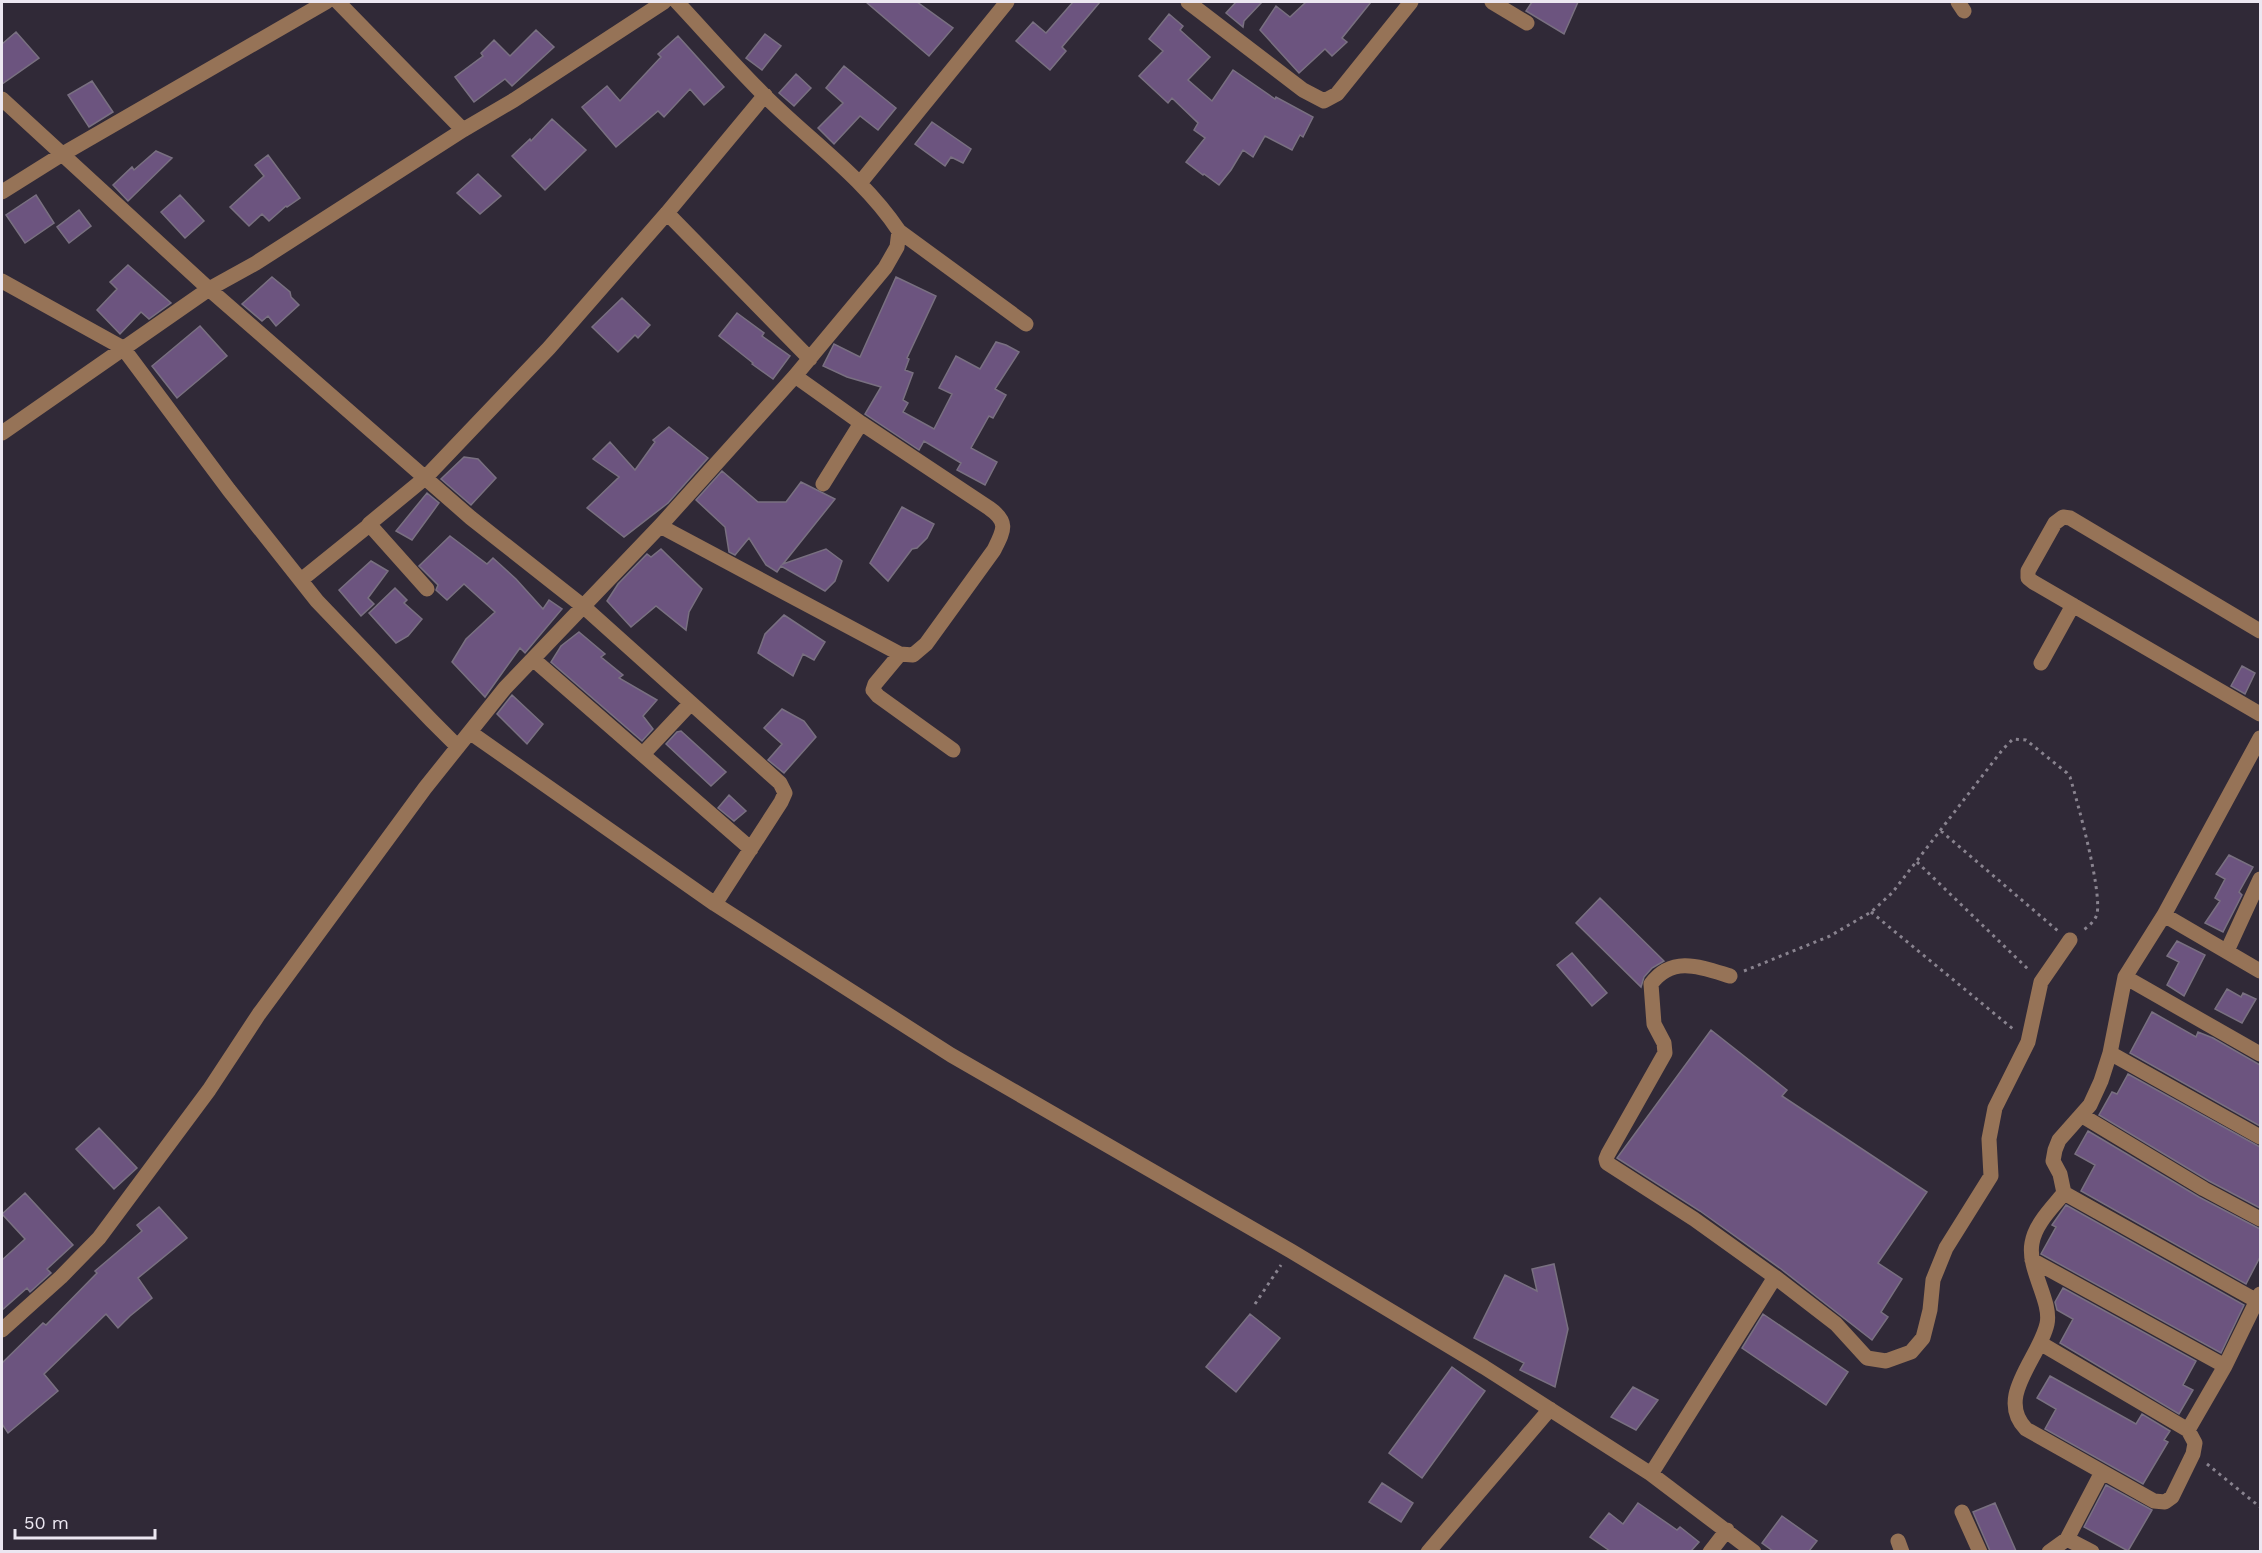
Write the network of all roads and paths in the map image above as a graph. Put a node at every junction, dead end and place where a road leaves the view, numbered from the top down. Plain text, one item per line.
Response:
1 (326, 2) edge
2 (338, 2) edge
3 (664, 2) edge
4 (677, 2) edge
5 (1007, 2) edge
6 (1188, 2) edge
7 (1411, 2) edge
8 (1492, 2) edge
9 (1527, 22) dead end
10 (765, 95) junction
11 (2, 99) edge
12 (463, 130) junction
13 (61, 154) junction
14 (860, 183) junction
15 (2, 192) edge
16 (667, 213) junction
17 (899, 231) junction
18 (2, 281) edge
19 (209, 289) junction
20 (1026, 324) dead end
21 (123, 348) junction
22 (810, 359) junction
23 (795, 376) junction
24 (861, 423) junction
25 (2, 433) edge
26 (425, 478) junction
27 (823, 484) dead end
28 (368, 526) junction
29 (660, 526) junction
30 (301, 580) junction
31 (427, 589) dead end
32 (2073, 605) junction
33 (584, 607) junction
34 (2260, 631) edge
35 (900, 654) junction
36 (534, 659) junction
37 (2041, 663) dead end
38 (691, 704) junction
39 (2260, 714) edge
40 (471, 733) junction
41 (2260, 738) edge
42 (458, 747) junction
43 (953, 750) dead end
44 (643, 754) junction
45 (1941, 831) junction
46 (751, 849) junction
47 (1917, 862) junction
48 (2260, 879) edge
49 (715, 904) junction
50 (1871, 912) junction
51 (2164, 915) junction
52 (2070, 940) junction
53 (2227, 951) junction
54 (2260, 971) edge
55 (1730, 976) joint
56 (2125, 977) junction
57 (2041, 982) junction
58 (2028, 1042) junction
59 (2110, 1053) junction
60 (2260, 1054) edge
61 (2081, 1115) junction
62 (2260, 1137) edge
63 (2064, 1193) junction
64 (2260, 1219) edge
65 (1291, 1251) junction
66 (2032, 1260) junction
67 (1775, 1277) junction
68 (2259, 1298) edge
69 (1255, 1304) dead end
70 (2, 1330) edge
71 (2040, 1343) junction
72 (2225, 1366) junction
73 (1550, 1409) junction
74 (2188, 1430) junction
75 (2193, 1454) junction
76 (2102, 1472) junction
77 (1651, 1474) junction
78 (2260, 1507) edge
79 (1962, 1512) dead end
80 (1727, 1530) junction
81 (2067, 1539) junction
82 (1428, 1551) edge
83 (1710, 1551) edge
84 (1754, 1551) edge
85 (1980, 1551) edge
86 (2049, 1551) edge
87 (2092, 1551) edge

1 - 13 street
2 - 12 street
3 - 12 street
4 - 10 street
5 - 14 street
6 - 7 street
8 - 9 street
10 - 14 street
10 - 16 street
11 - 13 street
12 - 19 street
13 - 15 street
13 - 19 street
14 - 17 street
16 - 22 street
16 - 26 street
17 - 20 street
17 - 22 street
18 - 21 street
19 - 21 street
19 - 26 street
21 - 25 street
21 - 30 street
22 - 23 street
23 - 24 street
23 - 29 street
24 - 27 street
24 - 35 street
26 - 28 street
26 - 33 street
28 - 30 street
28 - 31 street
29 - 33 street
29 - 35 street
30 - 42 street
32 - 34 street
32 - 37 street
32 - 39 street
33 - 36 street
33 - 38 street
35 - 43 street
36 - 40 street
36 - 44 street
38 - 44 street
38 - 46 street
40 - 42 street
40 - 49 street
41 - 51 street
42 - 70 street
44 - 46 street
45 - 47 path
45 - 52 path
45 - 52 path
46 - 49 street
47 - 50 path
47 - 57 path
48 - 53 street
49 - 65 street
50 - 55 path
50 - 58 path
51 - 53 street
51 - 56 street
52 - 57 street
53 - 54 street
55 - 67 street
56 - 59 street
56 - 60 street
57 - 58 street
58 - 67 street
59 - 61 street
59 - 62 street
61 - 63 street
61 - 64 street
63 - 66 street
63 - 68 street
65 - 69 path
65 - 73 street
66 - 71 street
66 - 72 street
67 - 77 street
68 - 72 street
71 - 74 street
71 - 76 street
72 - 74 street
73 - 77 street
73 - 82 street
74 - 75 street
75 - 76 street
75 - 78 path
76 - 81 street
77 - 80 street
79 - 85 street
80 - 83 street
80 - 84 street
81 - 86 street
81 - 87 street

